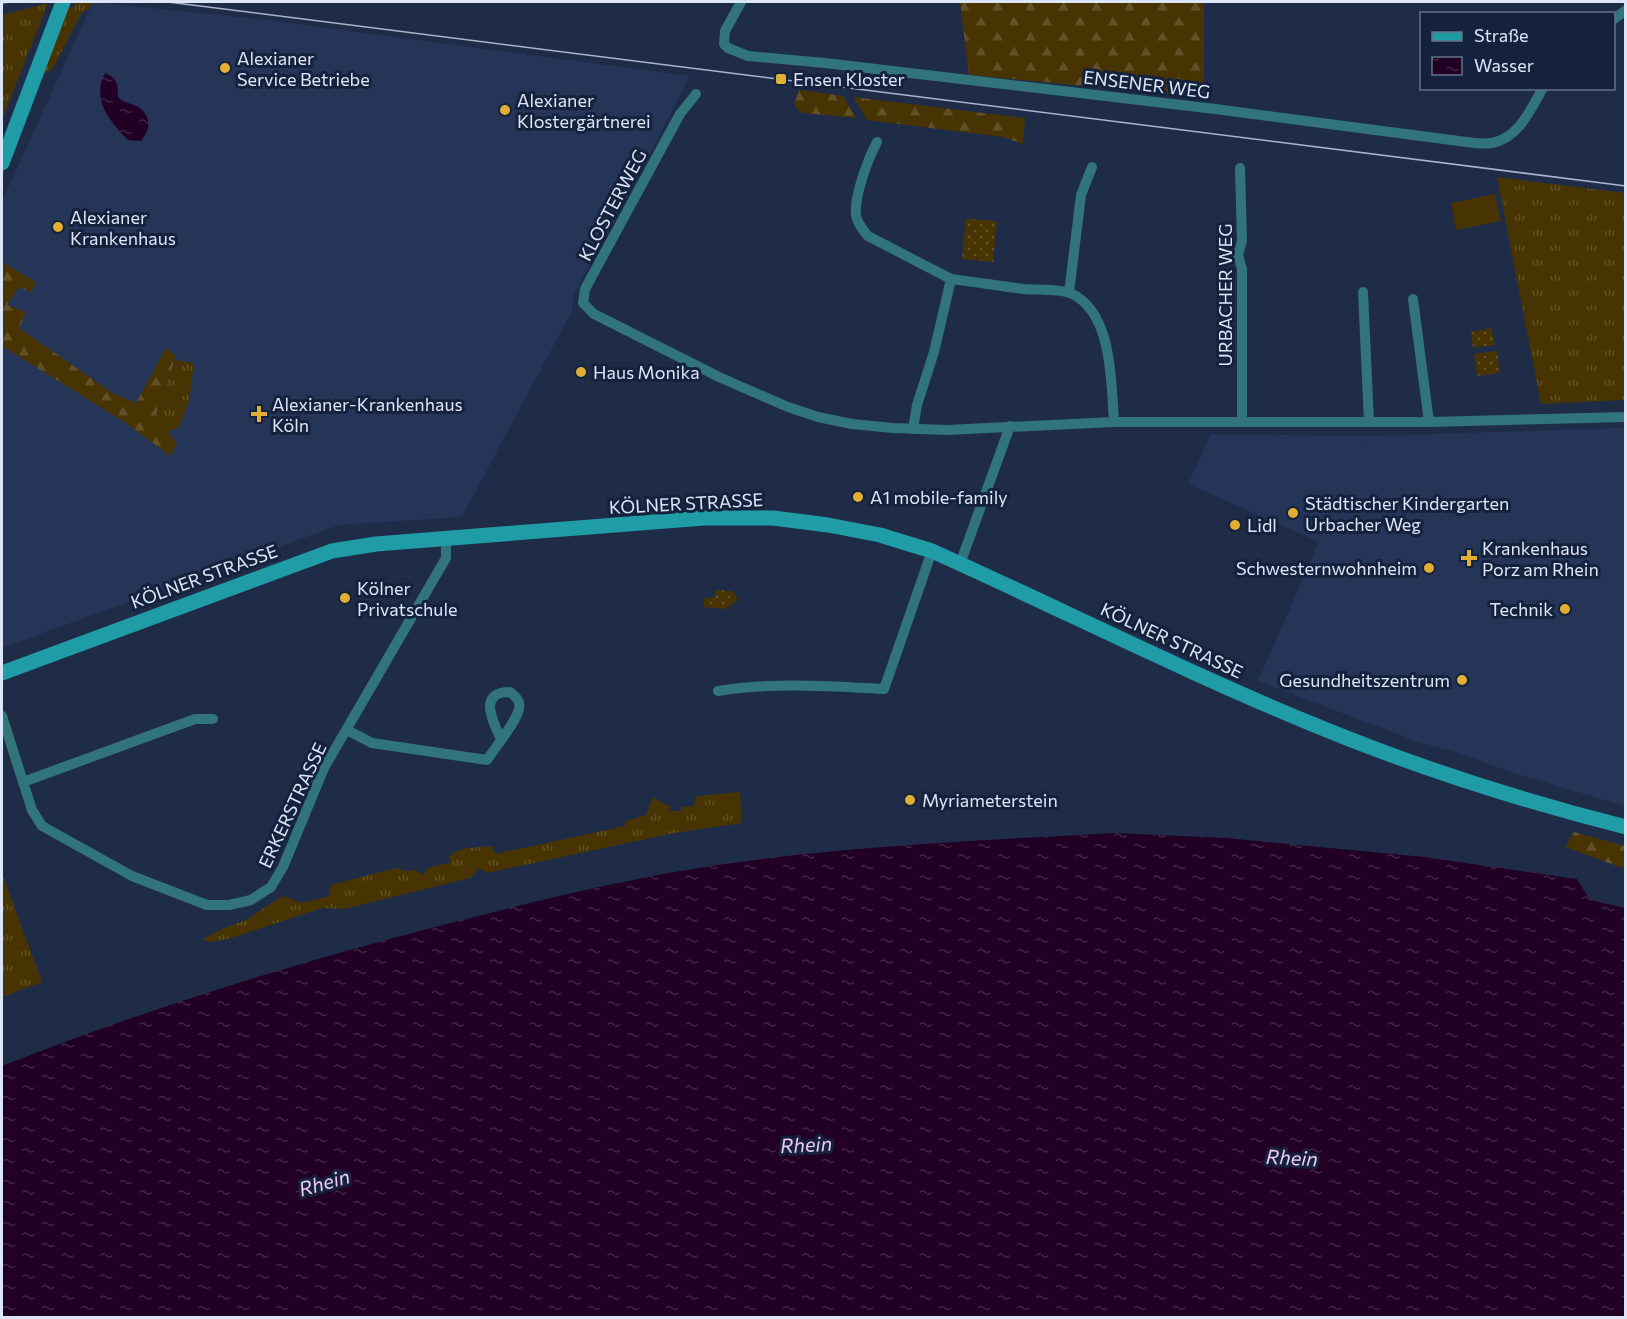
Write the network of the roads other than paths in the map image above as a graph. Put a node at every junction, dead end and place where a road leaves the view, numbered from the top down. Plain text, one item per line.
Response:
1 (63, 2) edge
2 (741, 2) edge
3 (1542, 90) edge
4 (696, 94) dead end
5 (877, 142) dead end
6 (2, 163) edge
7 (1092, 167) dead end
8 (1240, 168) dead end
9 (951, 279) junction
10 (1363, 292) dead end
11 (1069, 293) junction
12 (1413, 299) dead end
13 (1626, 417) edge
14 (1242, 421) junction
15 (1114, 422) junction
16 (1369, 422) junction
17 (1429, 422) junction
18 (1010, 426) junction
19 (913, 429) junction
20 (446, 540) junction
21 (933, 551) junction
22 (960, 564) junction
23 (2, 673) edge
24 (717, 691) dead end
25 (2, 716) edge
26 (213, 719) dead end
27 (347, 730) junction
28 (501, 739) dead end
29 (23, 782) junction
30 (1626, 827) edge

1 - 6 main road
2 - 3 street, ENSENER WEG
4 - 19 street, KLOSTERWEG
5 - 9 street
7 - 11 street
8 - 14 street, URBACHER WEG
9 - 11 street
9 - 19 street
10 - 16 street
11 - 15 street
12 - 17 street
13 - 17 street
14 - 15 street
14 - 16 street
15 - 18 street
16 - 17 street
18 - 19 street
18 - 22 street
20 - 21 main road, KÖLNER STRASSE
20 - 23 main road, KÖLNER STRASSE
20 - 27 street, ERKERSTRASSE
21 - 22 main road, KÖLNER STRASSE
21 - 24 street
22 - 30 main road, KÖLNER STRASSE
25 - 29 street, ERKERSTRASSE
26 - 29 street
27 - 28 street
27 - 29 street, ERKERSTRASSE

